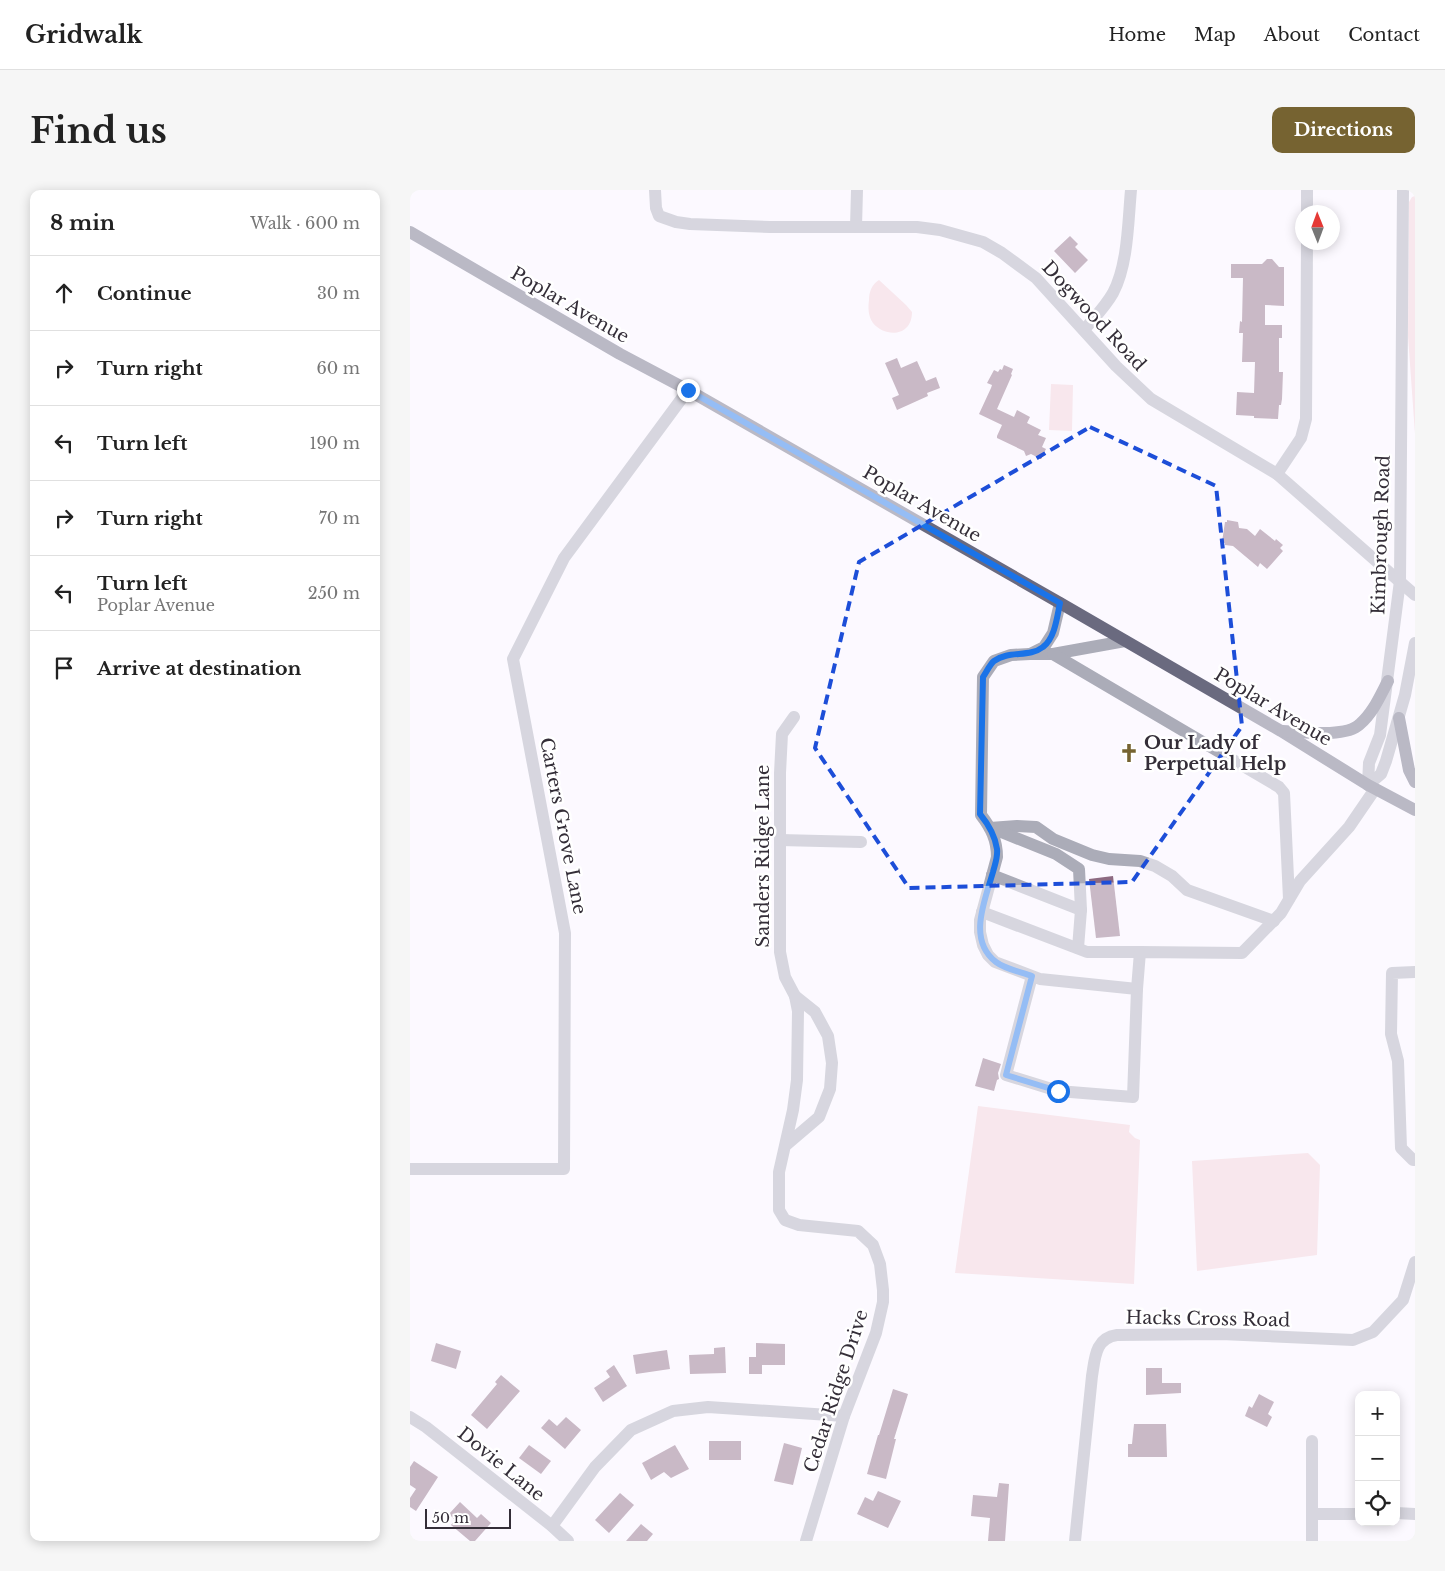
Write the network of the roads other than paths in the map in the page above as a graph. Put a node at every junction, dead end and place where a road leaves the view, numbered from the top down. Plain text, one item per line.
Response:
1 (655, 190) edge
2 (857, 190) edge
3 (1132, 190) edge
4 (1307, 190) edge
5 (1403, 190) edge
6 (1307, 205) edge
7 (856, 227) junction
8 (410, 232) edge
9 (1308, 250) edge
10 (1084, 330) junction
11 (688, 390) junction
12 (1278, 474) junction
13 (1400, 581) junction
14 (1415, 595) edge
15 (1060, 603) junction
16 (1125, 641) junction
17 (1415, 643) edge
18 (1030, 654) junction
19 (1053, 654) junction
20 (1388, 681) junction
21 (794, 717) dead end
22 (1399, 718) junction
23 (1281, 730) junction
24 (1415, 782) edge
25 (1372, 787) junction
26 (1415, 810) edge
27 (990, 828) junction
28 (780, 840) junction
29 (861, 842) dead end
30 (992, 875) junction
31 (1289, 899) junction
32 (1081, 910) junction
33 (982, 912) junction
34 (1274, 921) junction
35 (1078, 948) junction
36 (1140, 952) junction
37 (1415, 972) edge
38 (1036, 978) junction
39 (1137, 989) junction
40 (795, 996) junction
41 (785, 1146) junction
42 (1415, 1160) edge
43 (410, 1169) edge
44 (778, 1172) joint
45 (1415, 1262) edge
46 (844, 1416) junction
47 (410, 1417) edge
48 (1312, 1441) dead end
49 (1400, 1513) edge
50 (1312, 1514) junction
51 (1355, 1514) edge
52 (1415, 1514) edge
53 (552, 1526) junction
54 (568, 1541) edge
55 (806, 1541) edge
56 (1075, 1541) edge
57 (1312, 1541) edge

1 - 7 street, Dogwood Road
2 - 7 street
3 - 10 street
4 - 6 street
5 - 13 street, Kimbrough Road
7 - 10 street, Dogwood Road
8 - 11 main road, Poplar Avenue
9 - 12 street
10 - 12 street, Dogwood Road
11 - 15 main road, Poplar Avenue
11 - 43 street, Carters Grove Lane
12 - 13 street, Dogwood Road
13 - 14 street, Dogwood Road
13 - 20 street, Kimbrough Road
15 - 16 main road, Poplar Avenue
15 - 18 street
16 - 19 street
16 - 23 main road, Poplar Avenue
17 - 22 street
18 - 19 street
18 - 27 street
19 - 31 street
20 - 23 main road
20 - 25 street, Kimbrough Road
21 - 28 street, Sanders Ridge Lane
22 - 24 main road
22 - 25 street
23 - 25 main road, Poplar Avenue
25 - 26 main road, Poplar Avenue
25 - 31 street
27 - 30 street
27 - 32 street
27 - 34 street
28 - 29 street
28 - 40 street, Sanders Ridge Lane
30 - 32 street
30 - 33 street
31 - 34 street
32 - 35 street
33 - 35 street
33 - 38 street
34 - 36 street
35 - 36 street
36 - 39 street
37 - 42 street
38 - 39 street
38 - 39 street
40 - 41 street, Sanders Ridge Lane
40 - 41 street, Sanders Ridge Lane
41 - 44 street, Sanders Ridge Lane
44 - 46 street, Cedar Ridge Drive
45 - 56 street, Hacks Cross Road
46 - 53 street
46 - 55 street, Cedar Ridge Drive
47 - 53 street, Dovie Lane
48 - 50 street
49 - 52 street
50 - 51 street
50 - 57 street
53 - 54 street, Dovie Lane

